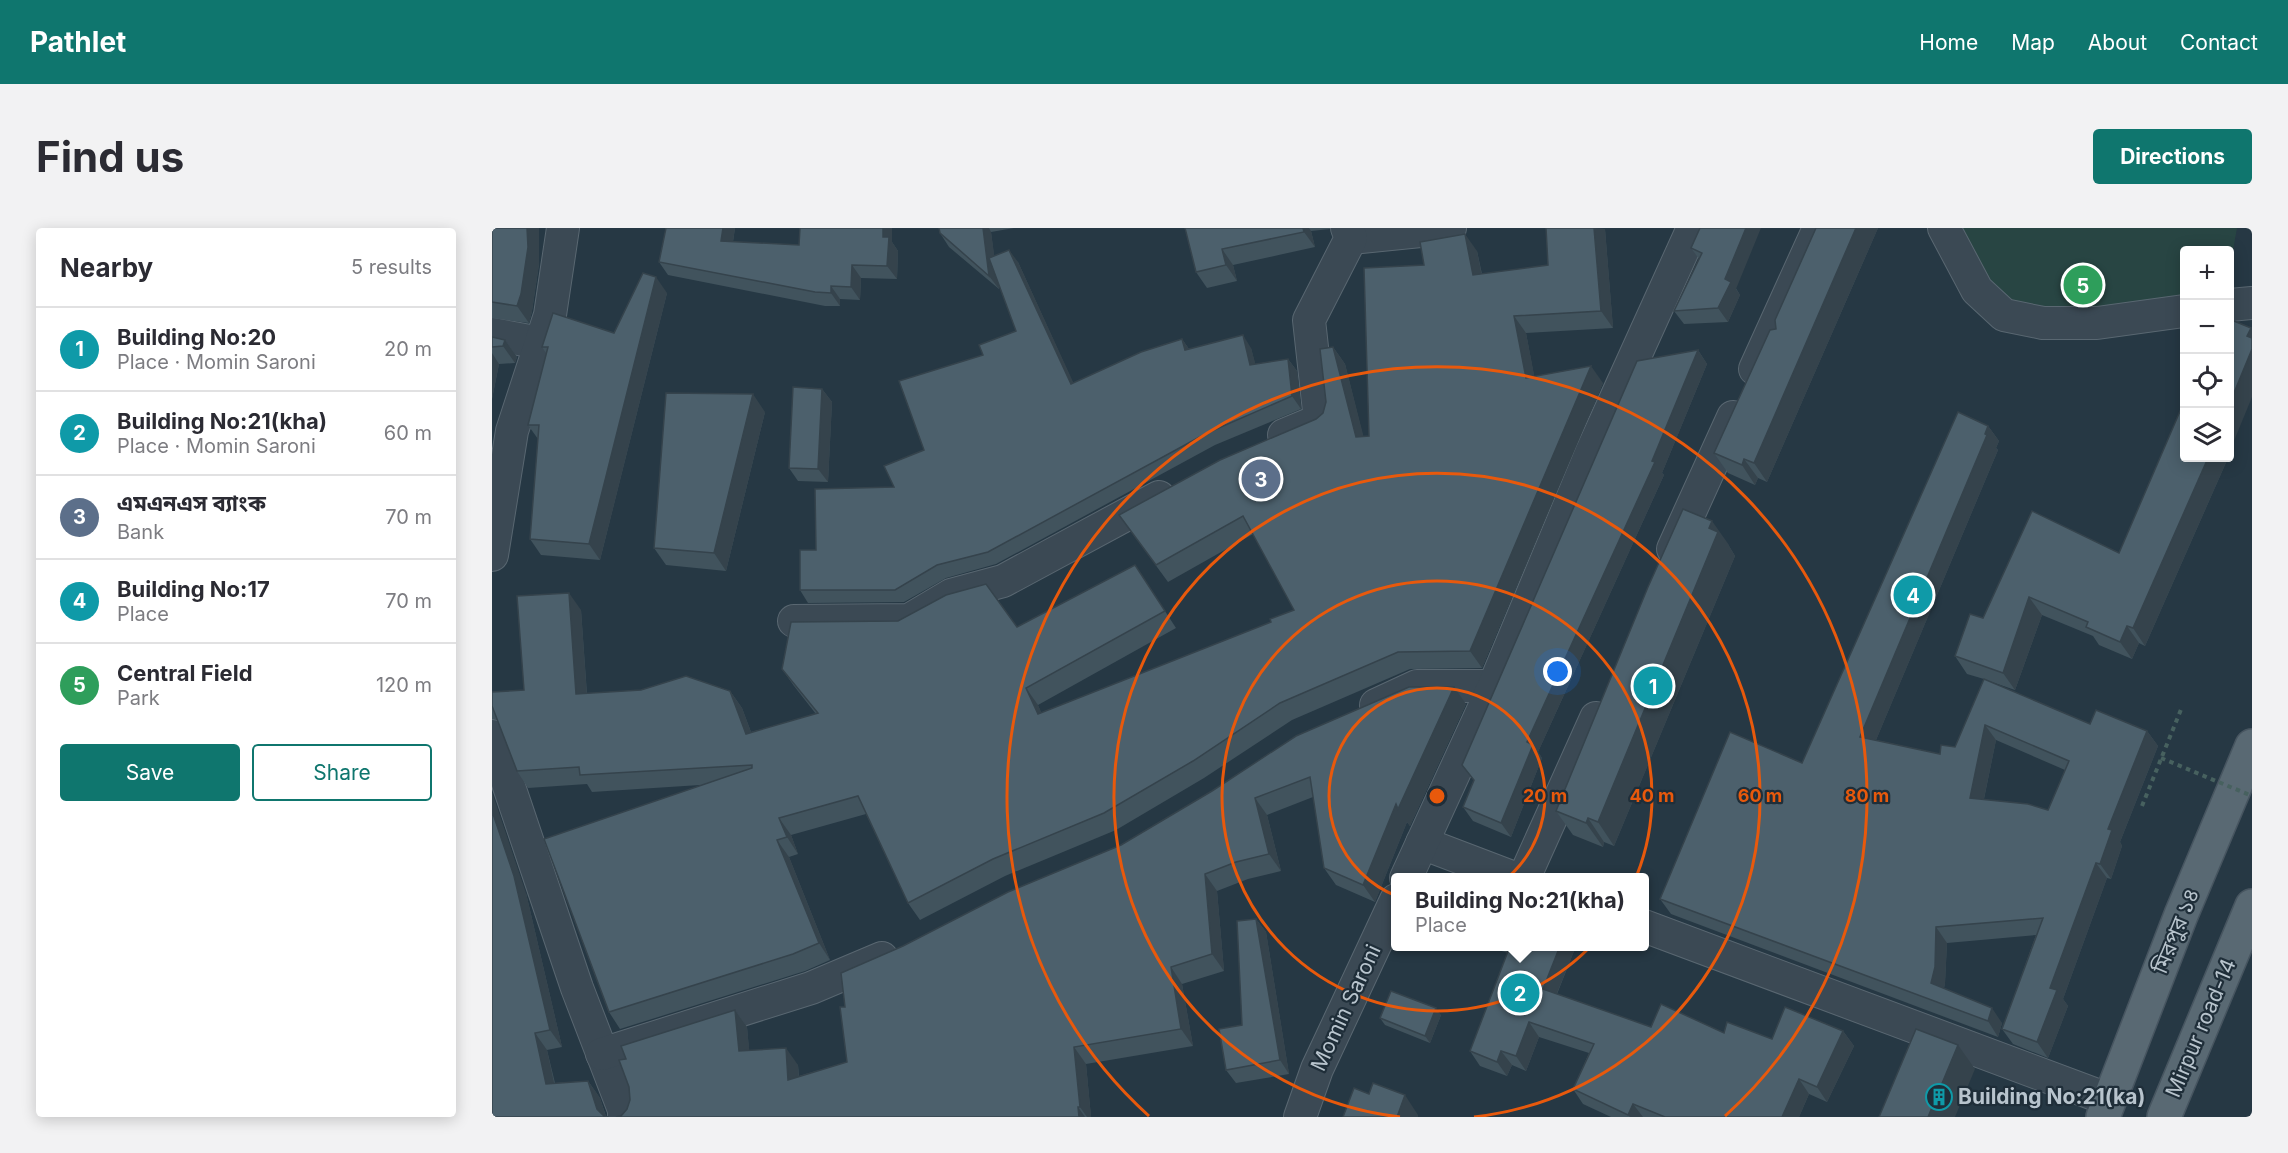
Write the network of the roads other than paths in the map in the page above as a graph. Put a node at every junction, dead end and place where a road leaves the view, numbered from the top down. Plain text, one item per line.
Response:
1 (563, 228) edge
2 (1450, 228) edge
3 (1694, 228) edge
4 (1819, 228) edge
5 (1944, 228) edge
6 (1349, 233) edge
7 (2252, 303) edge
8 (2234, 304) edge
9 (2180, 312) edge
10 (492, 333) edge
11 (540, 343) junction
12 (1256, 447) edge
13 (1184, 483) edge
14 (492, 555) edge
15 (1661, 574) edge
16 (794, 621) edge
17 (1494, 686) junction
18 (1607, 693) edge
19 (1354, 715) edge
20 (492, 736) edge
21 (2252, 746) edge
22 (1422, 843) junction
23 (1408, 873) edge
24 (1501, 873) edge
25 (1526, 873) edge
26 (2252, 906) edge
27 (1391, 909) edge
28 (1649, 928) edge
29 (907, 947) edge
30 (602, 1054) junction
31 (2106, 1108) edge
32 (624, 1117) edge
33 (1300, 1117) edge
34 (2164, 1117) edge

1 - 11 street
2 - 6 street
3 - 17 street
4 - 15 street
5 - 9 street
6 - 12 street
7 - 8 street
10 - 11 street
11 - 14 street
13 - 16 street
17 - 19 street
17 - 22 street
18 - 25 street
20 - 30 street
21 - 31 main road, মিরপুর ১৪
22 - 23 street
22 - 24 street
26 - 34 main road, Mirpur road-14
27 - 33 street, Momin Saroni
28 - 31 street
29 - 30 street
30 - 32 street

